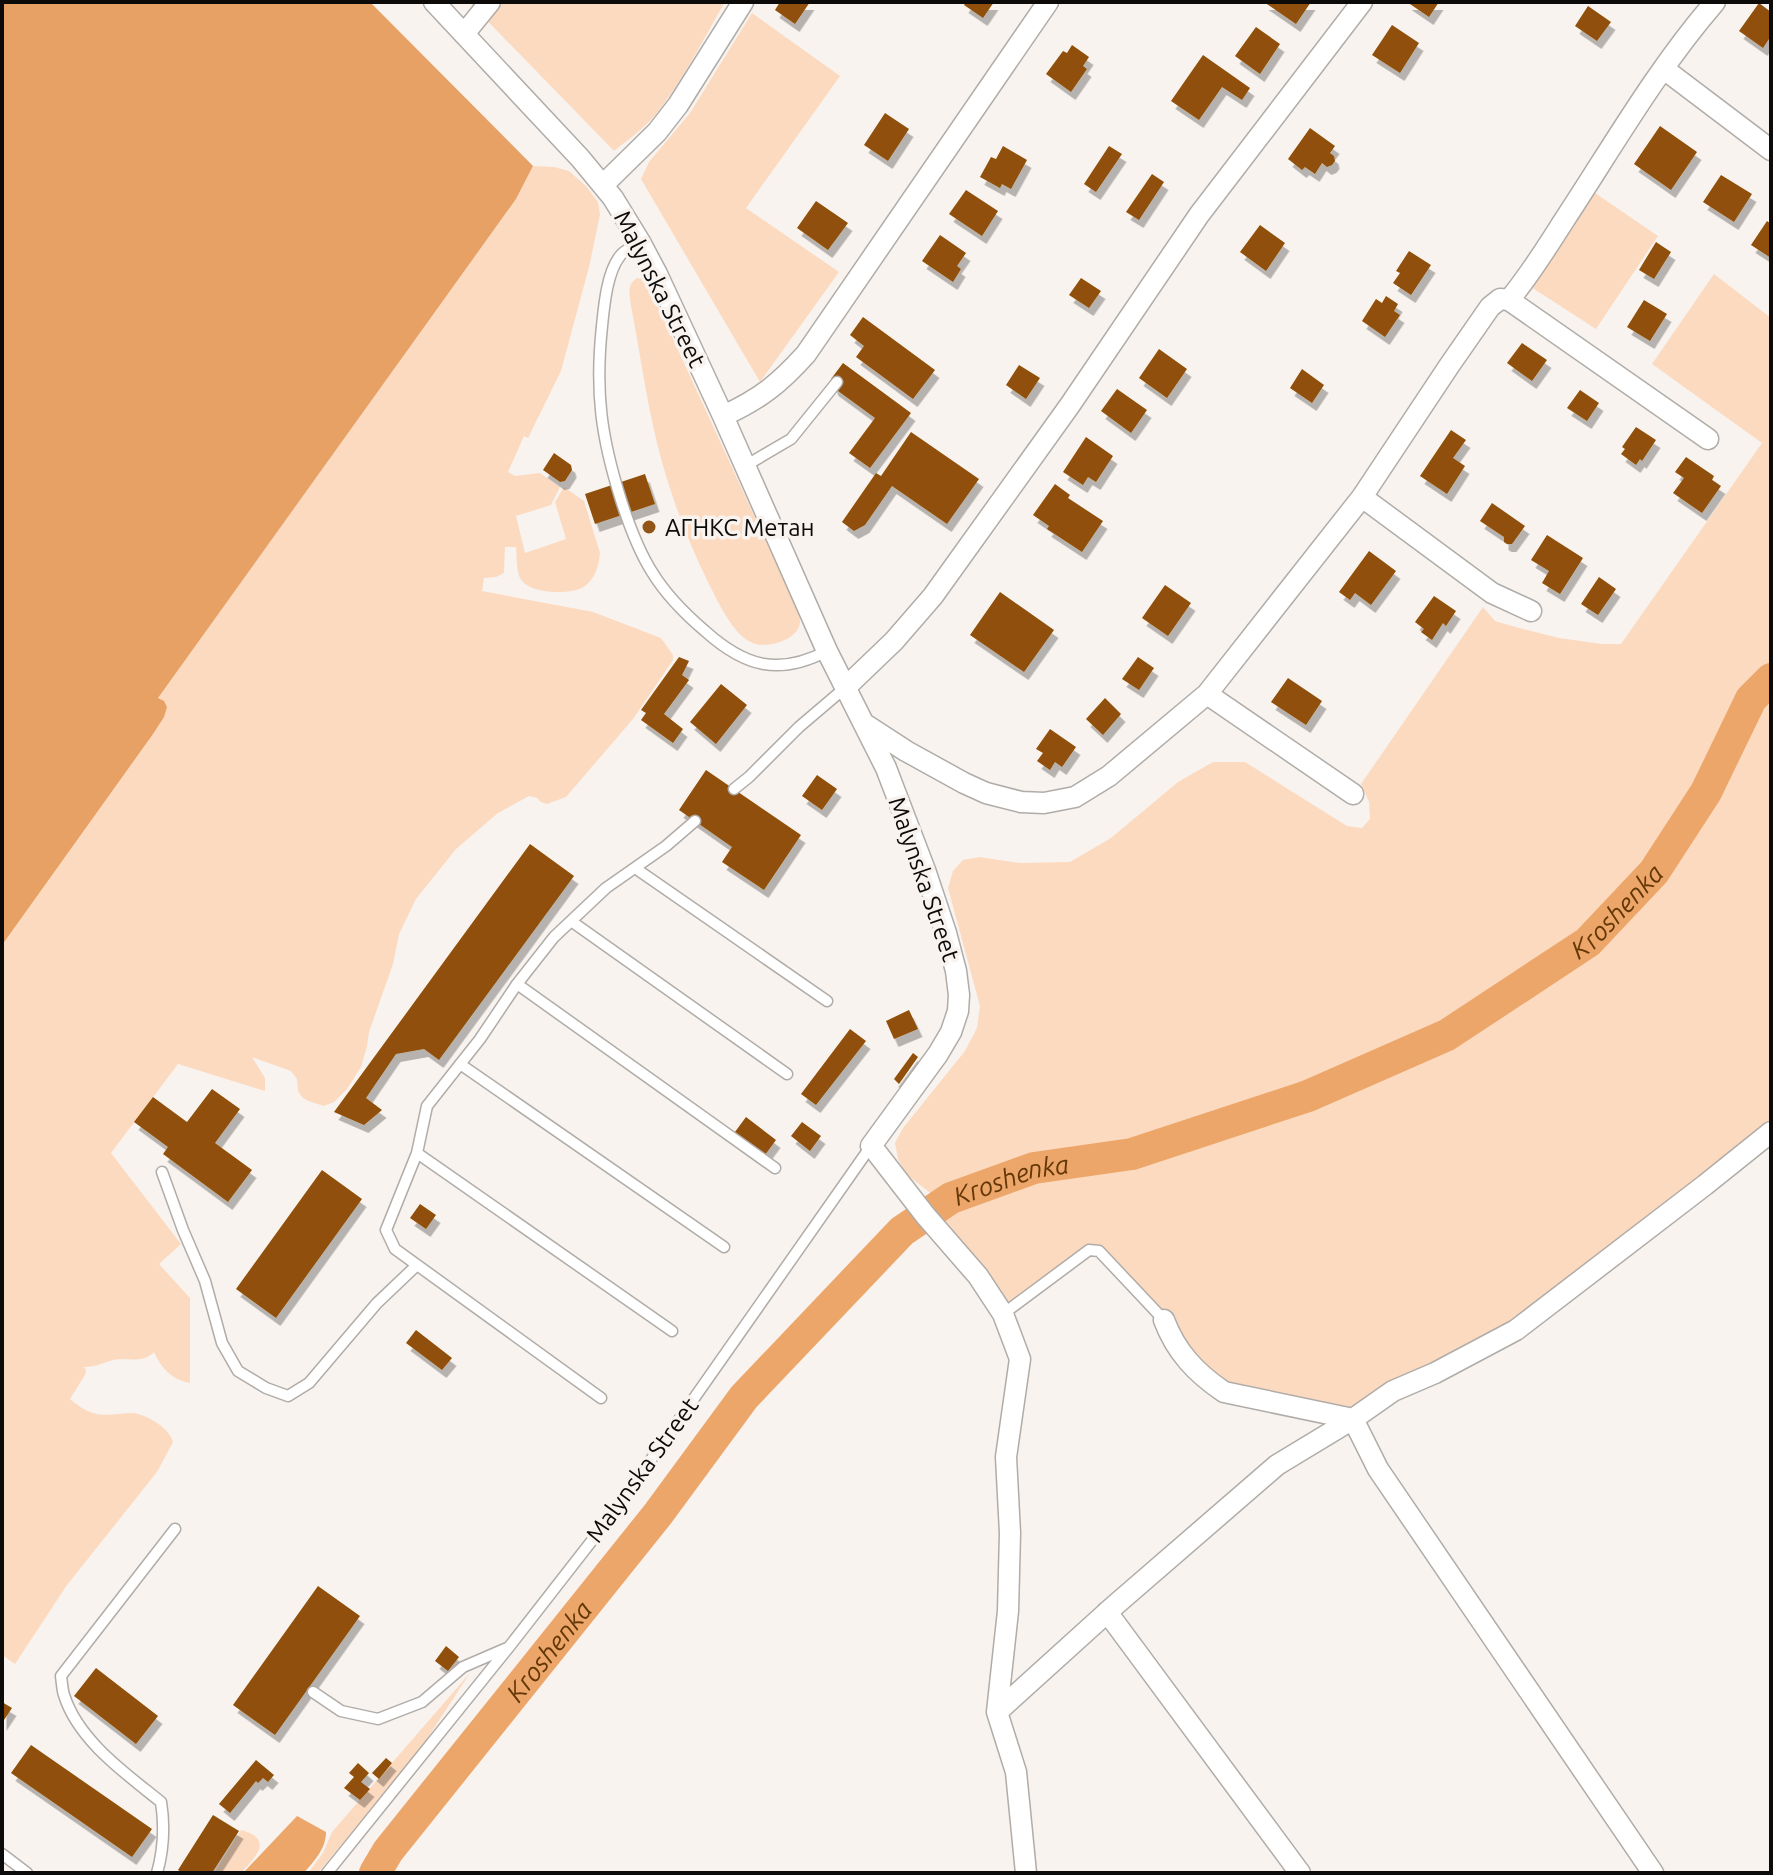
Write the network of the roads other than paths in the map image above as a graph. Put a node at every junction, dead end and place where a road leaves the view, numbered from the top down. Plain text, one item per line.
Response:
1 (434, 2) edge
2 (490, 2) edge
3 (743, 2) edge
4 (1048, 2) edge
5 (1362, 2) edge
6 (1715, 2) edge
7 (464, 34) junction
8 (1664, 69) junction
9 (1771, 150) edge
10 (603, 185) junction
11 (640, 242) junction
12 (1509, 300) junction
13 (837, 382) dead end
14 (723, 416) junction
15 (1708, 439) dead end
16 (745, 466) junction
17 (1362, 497) junction
18 (1531, 611) dead end
19 (827, 651) junction
20 (846, 687) junction
21 (1207, 694) junction
22 (863, 723) junction
23 (734, 789) dead end
24 (1353, 794) dead end
25 (695, 821) dead end
26 (635, 868) junction
27 (571, 921) junction
28 (517, 984) junction
29 (827, 1001) dead end
30 (460, 1064) junction
31 (787, 1074) dead end
32 (1771, 1132) edge
33 (874, 1150) junction
34 (417, 1153) junction
35 (775, 1168) dead end
36 (162, 1172) dead end
37 (724, 1247) dead end
38 (417, 1265) junction
39 (1003, 1314) junction
40 (1164, 1320) joint
41 (672, 1331) dead end
42 (601, 1398) dead end
43 (1353, 1419) junction
44 (175, 1529) dead end
45 (1107, 1612) junction
46 (509, 1647) junction
47 (313, 1692) dead end
48 (997, 1712) junction
49 (2, 1854) edge
50 (27, 1873) edge
51 (157, 1873) edge
52 (327, 1873) edge
53 (1026, 1873) edge
54 (1300, 1873) edge
55 (1653, 1873) edge

1 - 7 street, Malynska Street
2 - 7 street
3 - 10 street
4 - 14 street
5 - 20 street
6 - 8 street
7 - 10 street, Malynska Street
8 - 9 street
8 - 12 street
10 - 11 street, Malynska Street
11 - 14 street, Malynska Street
11 - 19 lane
12 - 15 street
12 - 17 street
13 - 16 lane
14 - 16 street, Malynska Street
16 - 19 street, Malynska Street
17 - 18 street
17 - 21 street
19 - 20 street, Malynska Street
20 - 22 street, Malynska Street
20 - 23 lane
21 - 22 street
21 - 24 street
22 - 33 street, Malynska Street
25 - 26 lane
26 - 27 lane
26 - 29 lane
27 - 28 lane
27 - 31 lane
28 - 30 lane
28 - 35 lane
30 - 34 lane
30 - 37 lane
32 - 43 street
33 - 39 street
33 - 46 lane, Malynska Street
34 - 38 lane
34 - 41 lane
36 - 38 lane
38 - 42 lane
39 - 40 lane
39 - 48 street
40 - 43 street
43 - 45 street
43 - 55 street
44 - 51 lane
45 - 48 street
45 - 54 street
46 - 47 lane
46 - 52 lane, Malynska Street
48 - 53 street
49 - 50 lane

